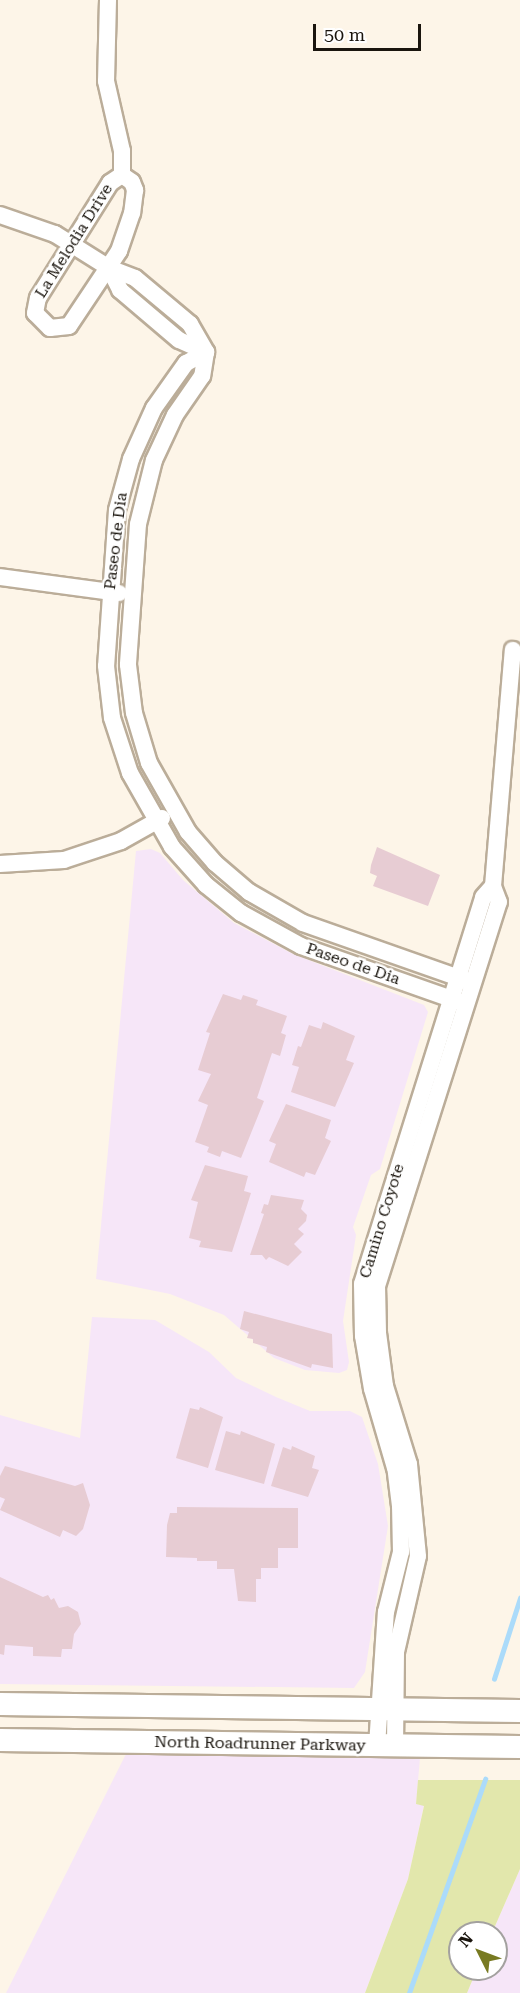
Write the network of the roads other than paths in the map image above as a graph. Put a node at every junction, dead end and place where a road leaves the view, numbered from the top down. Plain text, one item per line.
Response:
1 (108, 0) edge
2 (122, 175) junction
3 (0, 215) edge
4 (73, 245) junction
5 (109, 268) junction
6 (206, 352) junction
7 (0, 577) edge
8 (109, 593) junction
9 (131, 594) junction
10 (513, 650) dead end
11 (172, 810) junction
12 (155, 823) junction
13 (0, 864) edge
14 (465, 980) junction
15 (450, 999) junction
16 (467, 1005) junction
17 (0, 1704) edge
18 (388, 1709) junction
19 (520, 1712) edge
20 (0, 1740) edge
21 (386, 1747) junction
22 (520, 1747) edge

1 - 2 street, La Melodia Drive
2 - 4 street, La Melodia Drive
2 - 5 street, La Melodia Drive
3 - 4 street
4 - 5 street
4 - 5 street, La Melodia Drive
5 - 6 street
6 - 8 street, Paseo de Dia
6 - 9 street, Paseo de Dia
7 - 8 street
8 - 9 street
8 - 12 street, Paseo de Dia
9 - 11 street, Paseo de Dia
10 - 14 street, Camino Coyote
11 - 12 street
11 - 14 street, Paseo de Dia
12 - 13 street
12 - 15 street, Paseo de Dia
14 - 15 street, Camino Coyote
14 - 16 street, Camino Coyote
15 - 16 street, Paseo de Dia
15 - 18 street, Camino Coyote
16 - 18 street, Camino Coyote
17 - 18 main road
18 - 19 main road
18 - 21 street, Camino Coyote
20 - 21 main road, North Roadrunner Parkway
21 - 22 main road, North Roadrunner Parkway

